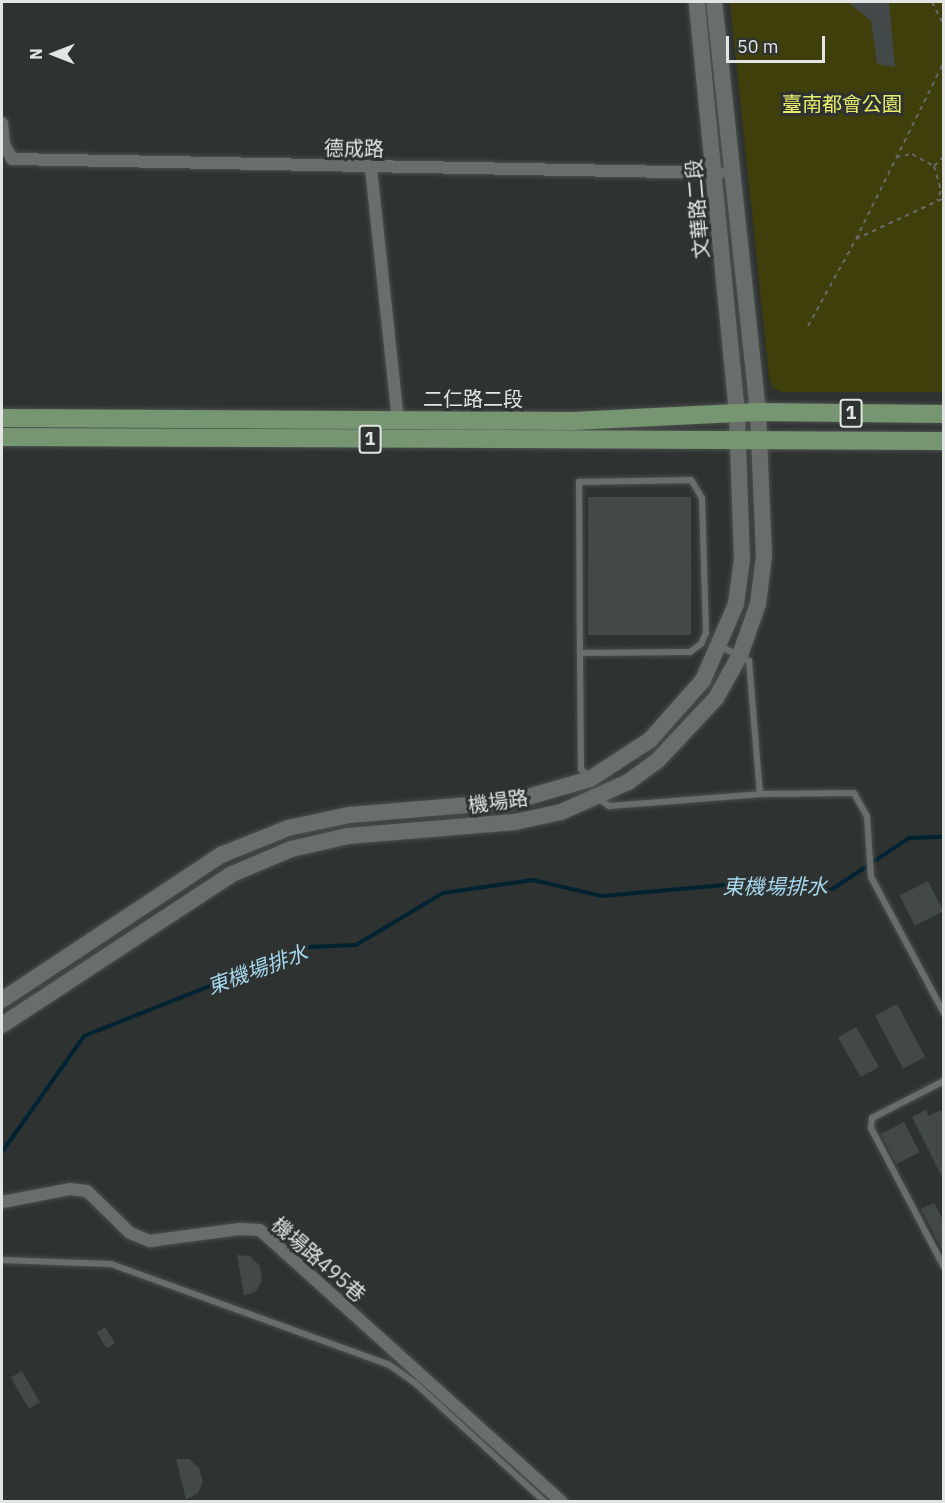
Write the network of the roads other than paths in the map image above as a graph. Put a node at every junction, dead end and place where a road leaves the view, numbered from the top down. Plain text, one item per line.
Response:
1 (697, 2) edge
2 (714, 2) edge
3 (2, 123) edge
4 (371, 168) junction
5 (724, 173) junction
6 (758, 412) junction
7 (737, 413) junction
8 (944, 414) edge
9 (2, 418) edge
10 (398, 421) junction
11 (2, 437) edge
12 (739, 440) junction
13 (760, 441) junction
14 (944, 441) edge
15 (720, 646) junction
16 (580, 653) junction
17 (740, 655) junction
18 (590, 779) junction
19 (760, 794) junction
20 (598, 798) junction
21 (2, 1000) edge
22 (944, 1013) edge
23 (2, 1026) edge
24 (944, 1081) edge
25 (2, 1202) edge
26 (2, 1260) edge
27 (944, 1266) edge
28 (545, 1502) edge
29 (562, 1502) edge

1 - 5 street, 文華路二段
2 - 5 street, 文華路二段
3 - 4 street, 德成路
4 - 5 street, 德成路
4 - 10 street
5 - 6 street, 文華路二段
5 - 7 street, 文華路二段
6 - 7 main road, 二仁路二段 / 1
6 - 8 main road, 二仁路二段 / 1
6 - 13 street, 機場路
7 - 10 main road, 二仁路二段 / 1
7 - 12 street, 機場路
9 - 10 main road, 二仁路二段 / 1
11 - 12 main road, 二仁路二段 / 1
12 - 13 main road, 二仁路二段 / 1
12 - 15 street, 機場路
13 - 14 main road, 二仁路二段 / 1
13 - 17 street, 機場路
15 - 17 lane
15 - 18 street, 機場路
16 - 16 lane
16 - 18 lane
17 - 19 lane
17 - 20 street, 機場路
18 - 20 lane
18 - 21 street, 機場路
19 - 20 lane
19 - 22 lane
20 - 23 street, 機場路
24 - 27 lane
25 - 29 street, 機場路495巷
26 - 28 lane

